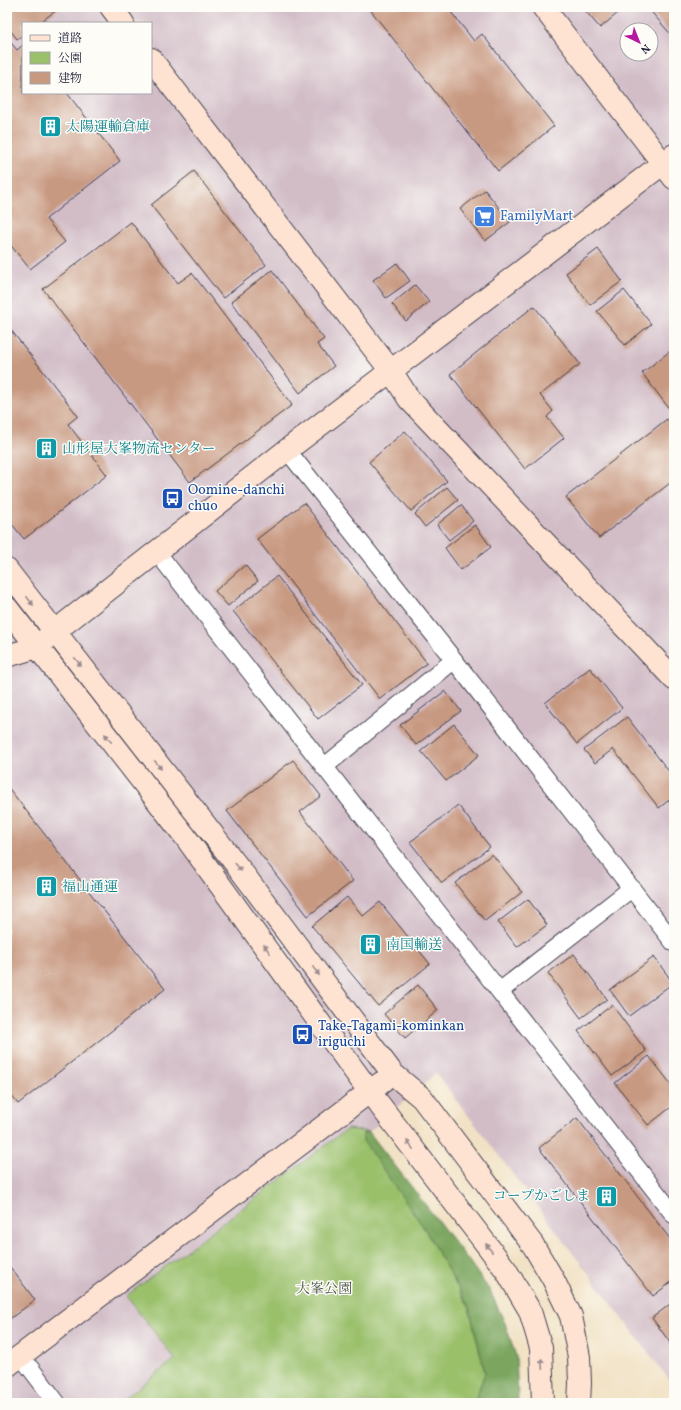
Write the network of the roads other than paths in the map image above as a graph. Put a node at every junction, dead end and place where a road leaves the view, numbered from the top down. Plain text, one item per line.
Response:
1 (111, 7) edge
2 (543, 7) edge
3 (122, 22) edge
4 (152, 60) edge
5 (670, 166) edge
6 (391, 371) junction
7 (287, 450) junction
8 (156, 551) junction
9 (7, 570) edge
10 (7, 608) edge
11 (54, 632) junction
12 (37, 647) junction
13 (7, 656) edge
14 (454, 660) junction
15 (674, 679) edge
16 (324, 767) junction
17 (632, 888) junction
18 (674, 943) edge
19 (500, 990) junction
20 (393, 1074) junction
21 (369, 1091) junction
22 (674, 1215) edge
23 (14, 1361) edge
24 (57, 1403) edge
25 (543, 1403) edge
26 (579, 1403) edge

1 - 3 street
2 - 5 street
4 - 6 street
5 - 6 street
6 - 7 street
6 - 15 street
7 - 8 street
7 - 14 street
8 - 11 street
8 - 16 street
9 -> 11 street
10 - 12 street
11 - 12 street
11 -> 20 street
12 - 13 street
21 -> 12 street
14 - 16 street
14 - 17 street
16 - 19 street
17 - 18 street
17 - 19 street
19 - 22 street
20 - 21 street
20 - 26 street
21 - 23 street
25 -> 21 street
23 - 24 street

